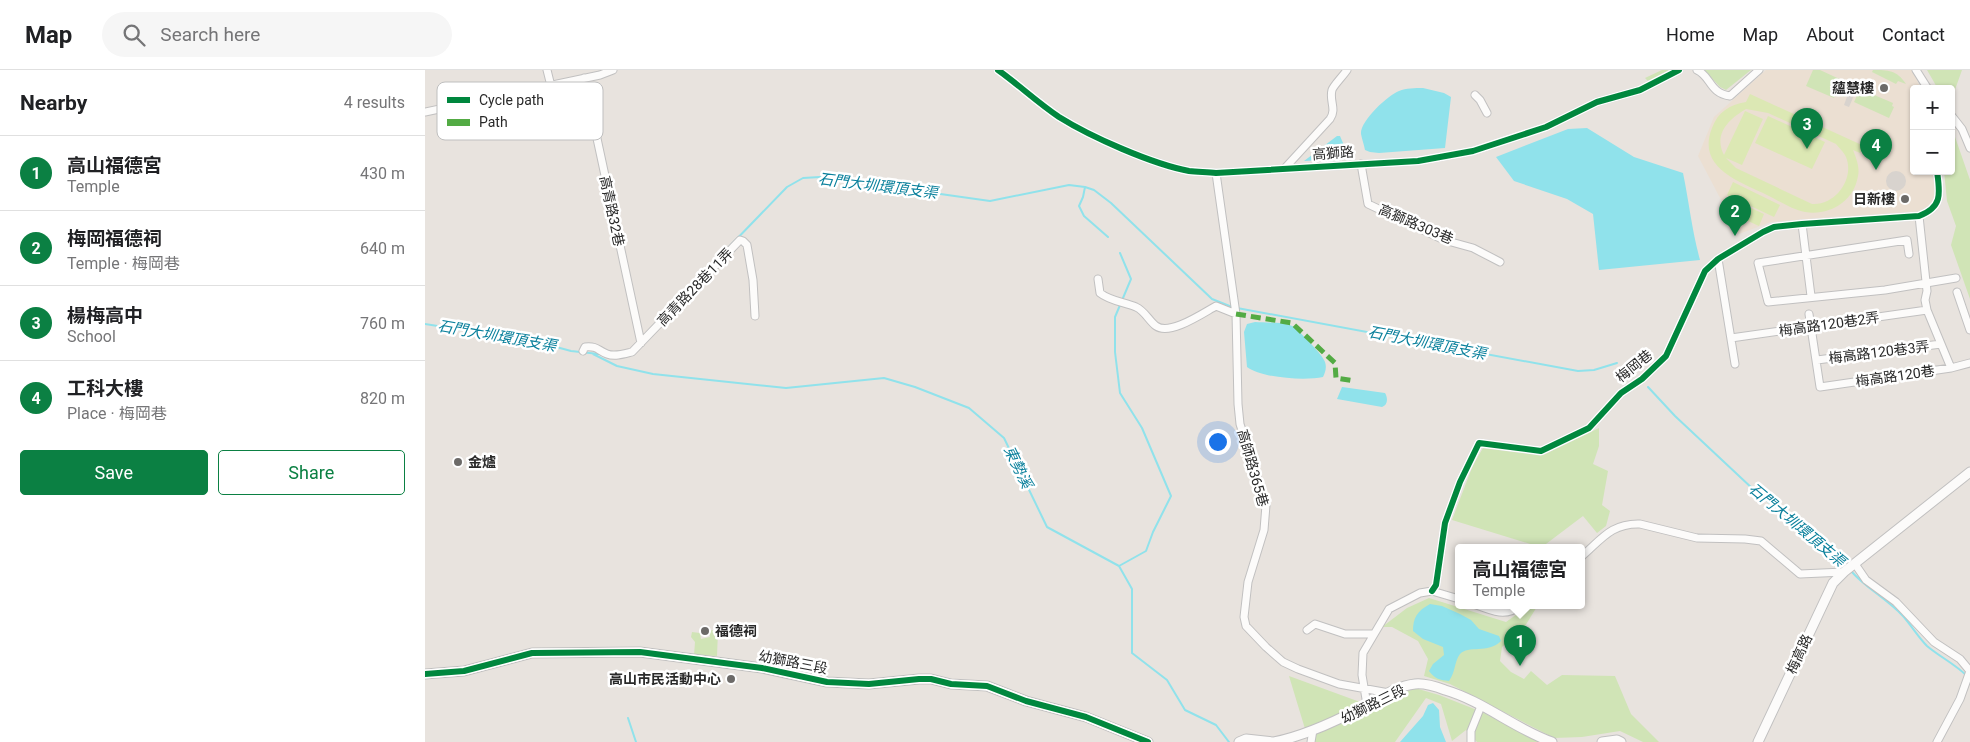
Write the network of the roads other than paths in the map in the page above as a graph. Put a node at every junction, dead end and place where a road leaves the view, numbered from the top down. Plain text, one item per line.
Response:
1 (613, 70) edge
2 (999, 70) edge
3 (1347, 70) edge
4 (1679, 70) edge
5 (1697, 70) edge
6 (1759, 70) edge
7 (1916, 70) edge
8 (584, 78) junction
9 (568, 82) edge
10 (585, 82) edge
11 (1925, 85) edge
12 (1475, 95) dead end
13 (1487, 113) dead end
14 (1955, 120) edge
15 (597, 140) edge
16 (1970, 148) edge
17 (1361, 164) junction
18 (1283, 169) junction
19 (1216, 173) junction
20 (1937, 175) edge
21 (1919, 216) junction
22 (1802, 224) junction
23 (1806, 254) junction
24 (1909, 254) dead end
25 (1718, 259) junction
26 (1500, 262) dead end
27 (1956, 278) dead end
28 (1098, 279) dead end
29 (1926, 284) junction
30 (1957, 292) dead end
31 (1811, 296) junction
32 (1927, 310) junction
33 (1235, 314) junction
34 (1809, 314) dead end
35 (755, 316) dead end
36 (1813, 326) junction
37 (1970, 330) edge
38 (1731, 338) junction
39 (641, 343) junction
40 (1941, 344) junction
41 (583, 351) dead end
42 (1817, 360) junction
43 (1970, 362) edge
44 (1735, 364) dead end
45 (1951, 368) junction
46 (1970, 472) edge
47 (1585, 553) edge
48 (1849, 568) junction
49 (1432, 591) junction
50 (1455, 598) edge
51 (1488, 609) edge
52 (1516, 609) edge
53 (1307, 630) dead end
54 (1374, 634) junction
55 (425, 674) edge
56 (1969, 675) edge
57 (1365, 688) junction
58 (1391, 693) junction
59 (1367, 705) junction
60 (1481, 706) junction
61 (1313, 730) junction
62 (1148, 742) edge
63 (1239, 742) edge
64 (1274, 742) edge
65 (1311, 742) edge
66 (1471, 742) edge
67 (1552, 742) edge
68 (1602, 742) edge
69 (1621, 742) edge
70 (1758, 742) edge
71 (1937, 742) edge

1 - 8 street
2 - 19 street, 高獅路
3 - 18 street
4 - 17 street, 高獅路
5 - 6 street
7 - 11 street
8 - 9 street
8 - 10 street, 高青路32巷
12 - 13 street
14 - 16 street
15 - 39 street, 高青路32巷
17 - 18 street, 高獅路
17 - 26 street, 高獅路303巷
18 - 19 street, 高獅路
19 - 33 street, 高師路365巷
20 - 21 street
21 - 22 street, 梅岡巷
21 - 29 street
22 - 23 street
22 - 25 street, 梅岡巷
23 - 24 street
23 - 31 street
23 - 31 street
25 - 38 street
25 - 49 street, 梅岡巷
27 - 29 street
28 - 33 street
29 - 31 street
29 - 32 street
30 - 37 street
32 - 36 street, 梅高路120巷2弄
32 - 40 street
33 - 57 street, 高師路365巷
34 - 36 street
35 - 39 street, 高青路28巷11弄
36 - 38 street, 梅高路120巷2弄
36 - 42 street
38 - 44 street
39 - 41 street, 高青路28巷11弄
40 - 42 street, 梅高路120巷3弄
40 - 45 street
42 - 45 street, 梅高路120巷
43 - 45 street, 梅高路120巷
46 - 48 street, 梅高路
47 - 48 street
48 - 56 street
48 - 70 street, 梅高路
49 - 50 street
49 - 54 street
51 - 52 street
53 - 54 street
54 - 57 street
55 - 62 street, 幼獅路三段
56 - 71 street
57 - 58 street, 高師路365巷
57 - 59 street
58 - 59 street, 幼獅路三段
58 - 60 street, 幼獅路三段
59 - 61 street, 幼獅路三段
60 - 66 street
60 - 67 street, 幼獅路三段
61 - 64 street, 幼獅路三段
61 - 65 street
63 - 64 street, 幼獅路三段
68 - 69 street

